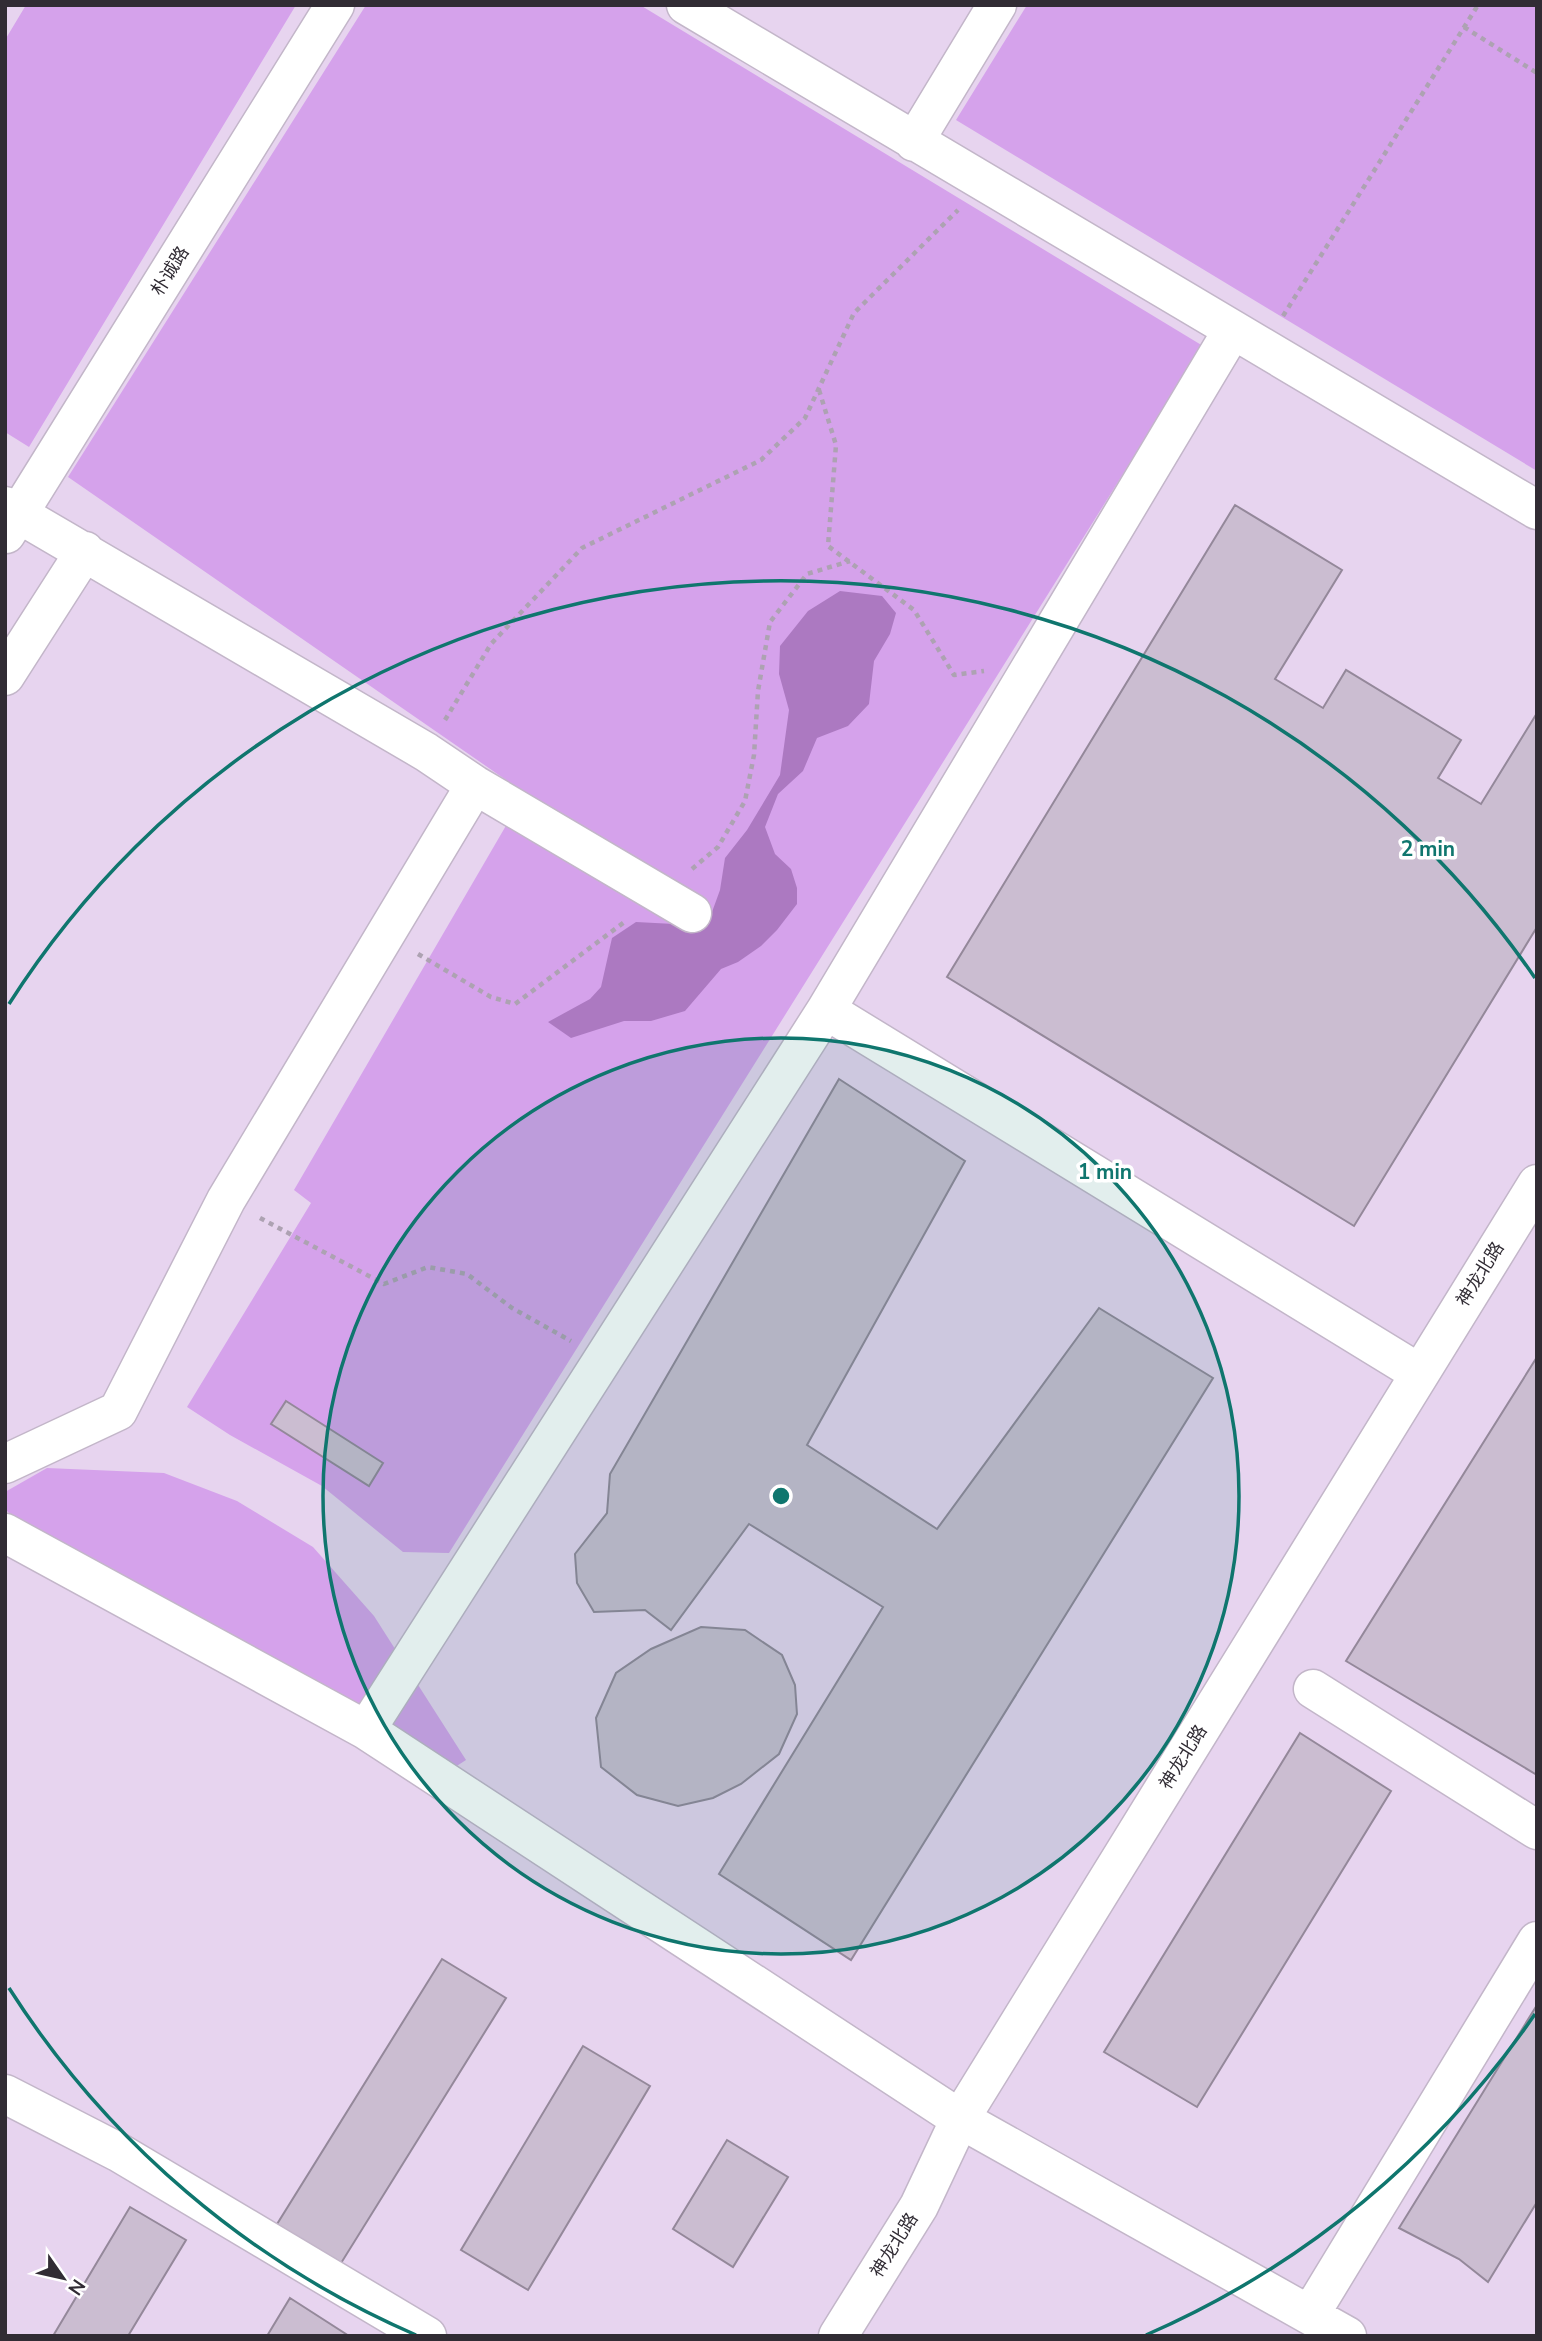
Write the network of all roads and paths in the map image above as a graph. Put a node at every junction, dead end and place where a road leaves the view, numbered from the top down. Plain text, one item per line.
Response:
1 (335, 5) edge
2 (686, 5) edge
3 (997, 5) edge
4 (1478, 5) edge
5 (1464, 27) junction
6 (1537, 73) edge
7 (914, 142) junction
8 (975, 178) junction
9 (1247, 339) junction
10 (818, 390) junction
11 (1537, 510) edge
12 (10, 519) edge
13 (85, 551) junction
14 (850, 561) junction
15 (1033, 664) junction
16 (5, 676) edge
17 (426, 752) junction
18 (475, 785) junction
19 (677, 904) junction
20 (385, 934) junction
21 (825, 1010) junction
22 (1537, 1184) edge
23 (226, 1200) junction
24 (602, 1359) junction
25 (1419, 1373) junction
26 (5, 1464) edge
27 (5, 1533) edge
28 (1313, 1689) dead end
29 (366, 1730) junction
30 (1537, 1830) edge
31 (1537, 1941) edge
32 (5, 2095) edge
33 (960, 2119) junction
34 (1311, 2314) junction
35 (427, 2336) edge
36 (838, 2336) edge
37 (1347, 2336) edge

1 - 12 street, 朴诚路
2 - 7 street
3 - 7 street
4 - 5 path
5 - 6 path
5 - 9 path
7 - 8 street
8 - 9 street
8 - 10 path
9 - 11 street
9 - 15 street
10 - 14 path
10 - 17 path
12 - 13 street
13 - 16 street
13 - 17 street
14 - 15 path
14 - 19 path
15 - 21 street
17 - 18 street
18 - 19 street
18 - 20 street
19 - 20 path
20 - 23 street
21 - 24 street
21 - 25 street
22 - 25 street, 神龙北路
23 - 24 path
23 - 26 street
24 - 29 street
25 - 33 street, 神龙北路
27 - 29 street
28 - 30 street
29 - 33 street
31 - 34 street
32 - 35 street
33 - 34 street
33 - 36 street, 神龙北路
34 - 37 street

